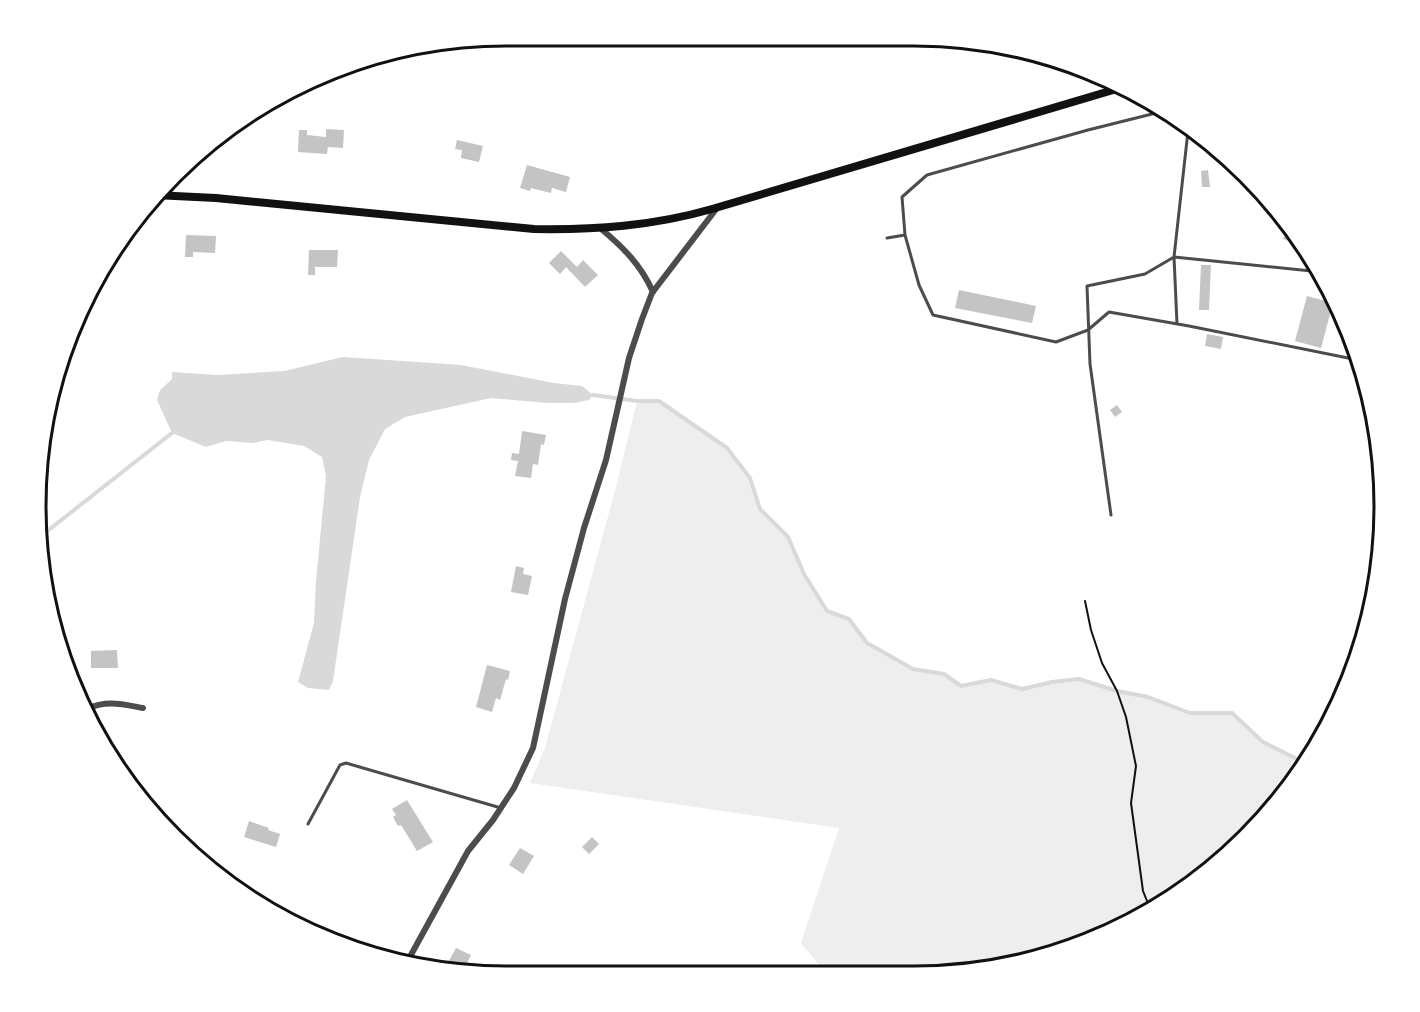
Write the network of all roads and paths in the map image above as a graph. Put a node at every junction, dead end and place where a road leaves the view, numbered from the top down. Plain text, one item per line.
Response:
1 (1110, 91) edge
2 (1153, 114) edge
3 (1187, 137) edge
4 (168, 196) edge
5 (717, 208) junction
6 (600, 228) junction
7 (905, 235) junction
8 (887, 238) dead end
9 (1174, 257) junction
10 (1309, 271) edge
11 (653, 292) junction
12 (1177, 324) junction
13 (1089, 330) junction
14 (1349, 358) edge
15 (1111, 515) dead end
16 (1085, 601) dead end
17 (93, 706) edge
18 (143, 708) dead end
19 (501, 808) junction
20 (308, 824) dead end
21 (1147, 902) edge
22 (411, 956) edge

1 - 5 main road
2 - 7 lane
3 - 9 lane
4 - 6 main road
5 - 6 main road
5 - 11 street
6 - 11 street
7 - 8 lane
7 - 13 lane
9 - 10 lane
9 - 12 lane
9 - 13 lane
11 - 19 street
12 - 13 lane
12 - 14 lane
13 - 15 lane
16 - 21 path
17 - 18 street
19 - 20 lane
19 - 22 street

